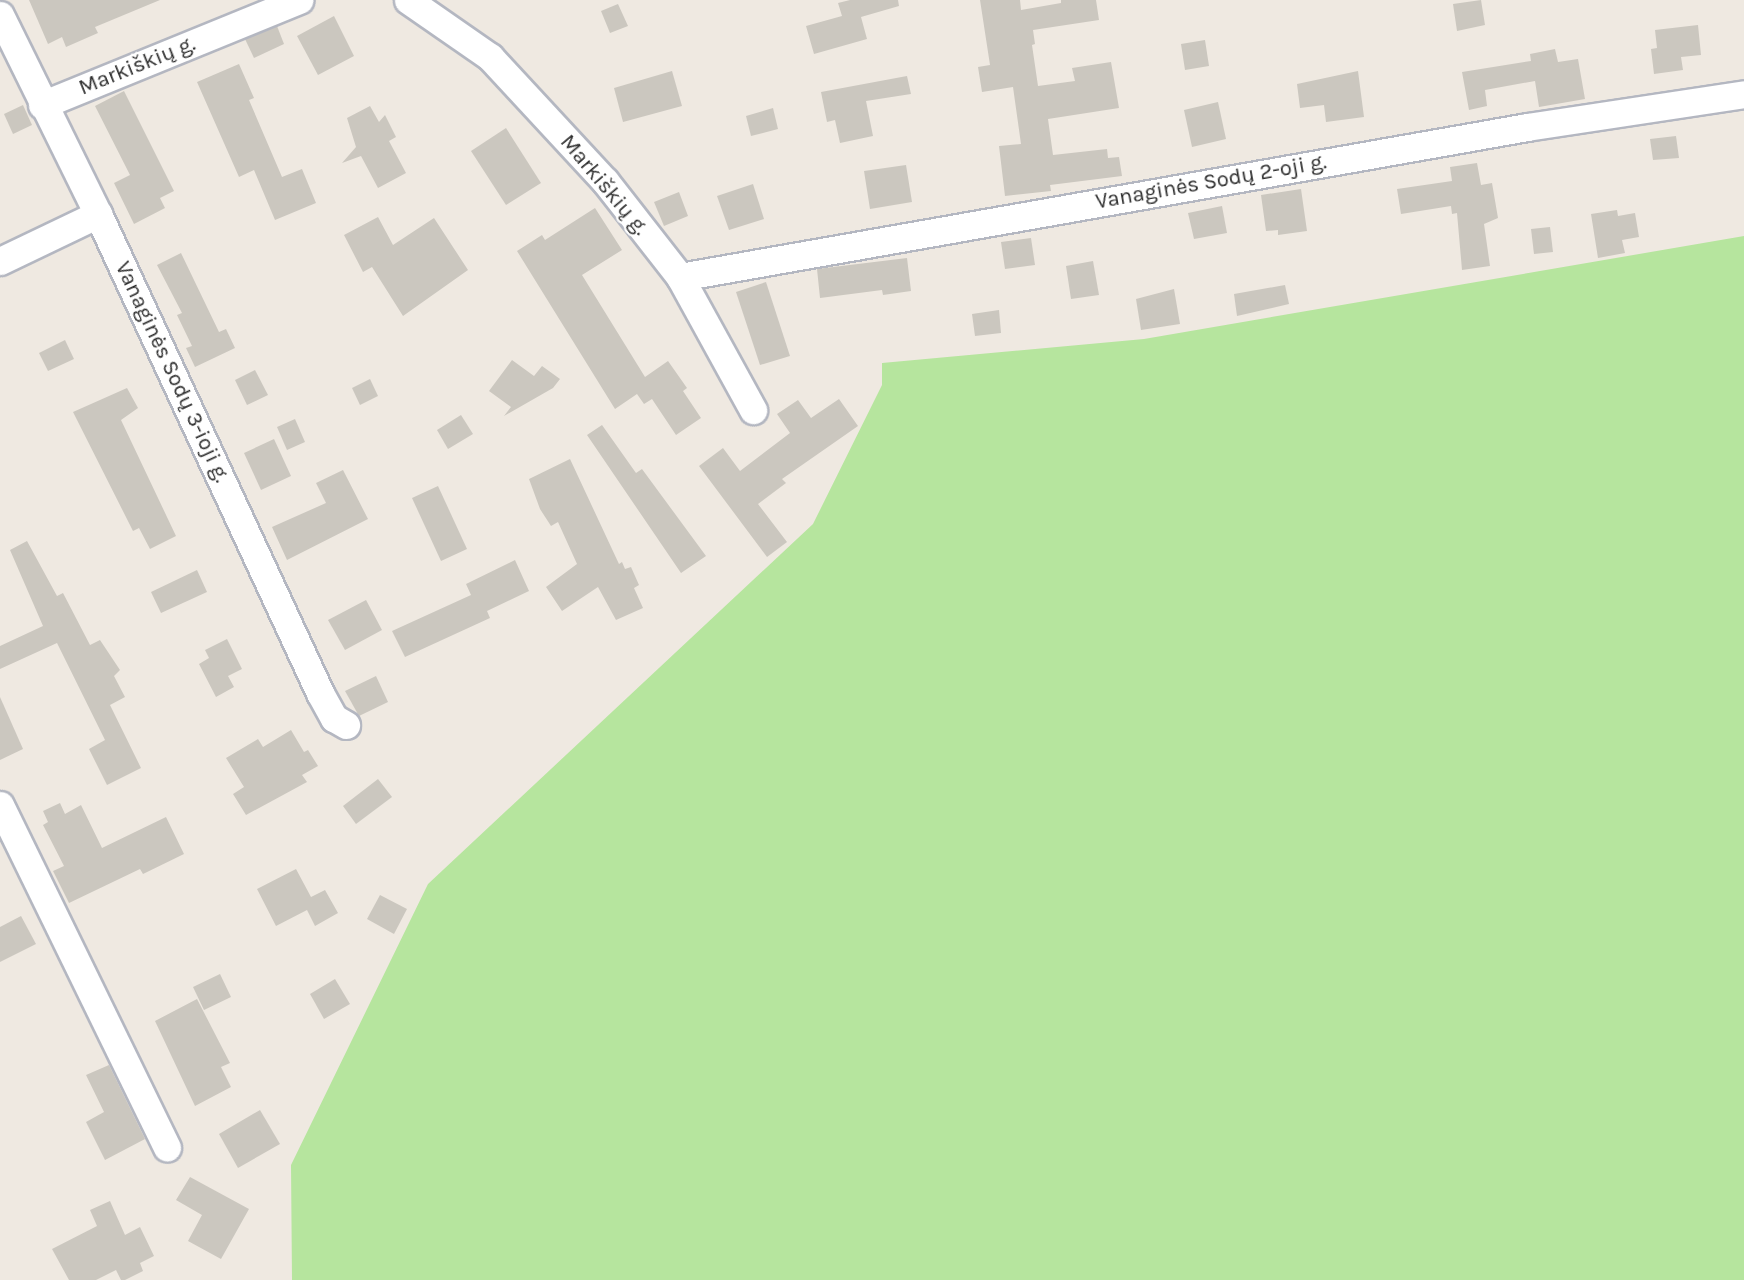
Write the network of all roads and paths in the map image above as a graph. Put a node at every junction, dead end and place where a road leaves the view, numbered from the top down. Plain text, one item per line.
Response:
1 (298, 0) edge
2 (408, 0) edge
3 (0, 15) edge
4 (1744, 93) edge
5 (42, 105) junction
6 (98, 214) junction
7 (0, 261) edge
8 (680, 277) junction
9 (753, 410) dead end
10 (346, 725) dead end
11 (0, 805) edge
12 (167, 1148) dead end

1 - 5 street, Markiškių g.
2 - 8 street, Markiškių g.
3 - 5 street, Vanaginės Sodų 3-ioji g.
4 - 8 street, Vanaginės Sodų 2-oji g.
5 - 6 street, Vanaginės Sodų 3-ioji g.
6 - 7 street
6 - 10 street, Vanaginės Sodų 3-ioji g.
8 - 9 street, Markiškių g.
11 - 12 street

